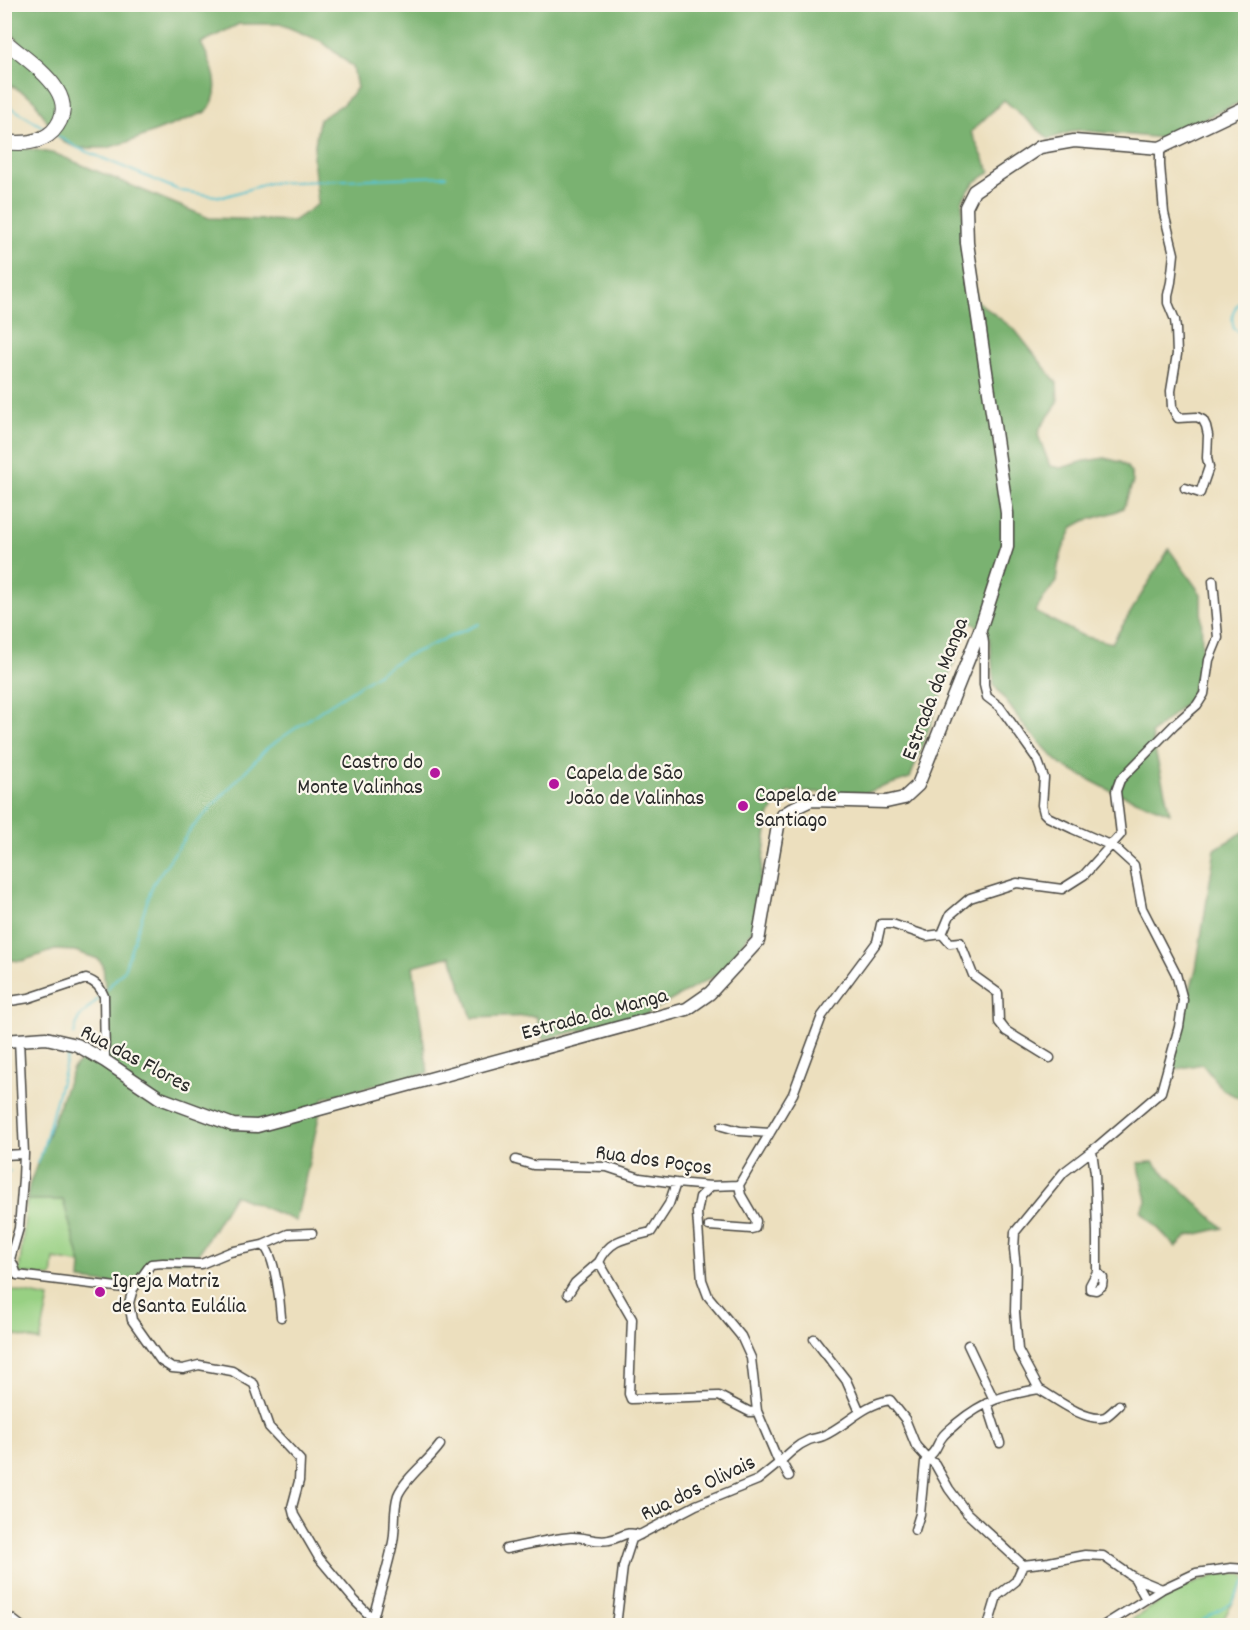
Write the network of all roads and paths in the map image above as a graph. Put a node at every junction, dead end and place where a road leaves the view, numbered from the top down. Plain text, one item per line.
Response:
1 (4, 40) edge
2 (1245, 107) edge
3 (4, 142) edge
4 (1160, 148) junction
5 (1185, 488) dead end
6 (1213, 581) dead end
7 (980, 630) junction
8 (1111, 844) junction
9 (942, 933) junction
10 (4, 1002) edge
11 (19, 1039) junction
12 (4, 1041) edge
13 (1050, 1058) dead end
14 (105, 1061) junction
15 (352, 1100) joint
16 (722, 1126) dead end
17 (770, 1132) junction
18 (1092, 1151) junction
19 (24, 1154) junction
20 (4, 1155) edge
21 (516, 1160) dead end
22 (676, 1184) junction
23 (739, 1185) junction
24 (711, 1186) junction
25 (709, 1226) dead end
26 (312, 1233) dead end
27 (263, 1245) junction
28 (7, 1260) edge
29 (599, 1262) junction
30 (1097, 1272) dead end
31 (133, 1289) junction
32 (568, 1294) dead end
33 (281, 1317) dead end
34 (814, 1339) dead end
35 (968, 1345) dead end
36 (1039, 1389) junction
37 (990, 1401) junction
38 (1119, 1405) dead end
39 (757, 1411) junction
40 (860, 1412) junction
41 (1000, 1443) dead end
42 (440, 1445) dead end
43 (927, 1458) junction
44 (779, 1463) junction
45 (789, 1476) dead end
46 (915, 1530) dead end
47 (640, 1535) junction
48 (506, 1550) dead end
49 (1023, 1565) junction
50 (1245, 1569) edge
51 (1133, 1577) junction
52 (1162, 1589) junction
53 (1146, 1599) junction
54 (4, 1613) edge
55 (371, 1622) edge
56 (21, 1626) edge
57 (616, 1626) edge
58 (987, 1626) edge
59 (1103, 1626) edge

1 - 3 main road
2 - 4 street
4 - 5 street
4 - 7 street, Estrada da Manga
6 - 8 street
7 - 8 street
7 - 15 street, Estrada da Manga
8 - 9 street
8 - 18 street
9 - 13 street
9 - 17 street, Rua dos Poços
10 - 14 street
11 - 12 street, Rua das Flores
11 - 14 street, Rua das Flores
11 - 19 street
14 - 15 street, Rua das Flores
16 - 17 street
17 - 23 street, Rua dos Poços
18 - 30 street
18 - 36 street
19 - 20 street
19 - 28 street
21 - 22 street, Rua dos Poços
22 - 24 street, Rua dos Poços
22 - 29 street
23 - 24 street, Rua dos Poços
23 - 25 street
24 - 39 street, Rua dos Olivais
26 - 27 street
27 - 31 street
27 - 33 street
28 - 31 street
29 - 32 street
29 - 39 street
31 - 55 street
34 - 40 street
35 - 37 street
36 - 37 street
36 - 38 street
37 - 41 street
37 - 43 street
39 - 44 street, Rua dos Olivais
40 - 43 street
40 - 44 street
42 - 55 street
43 - 46 street
43 - 49 street
44 - 45 street
44 - 47 street, Rua dos Olivais
47 - 48 street
47 - 57 street, Rua dos Olivais
49 - 51 street
49 - 58 street
50 - 52 street
51 - 52 street
51 - 53 street
52 - 53 street
53 - 59 street
54 - 56 street

